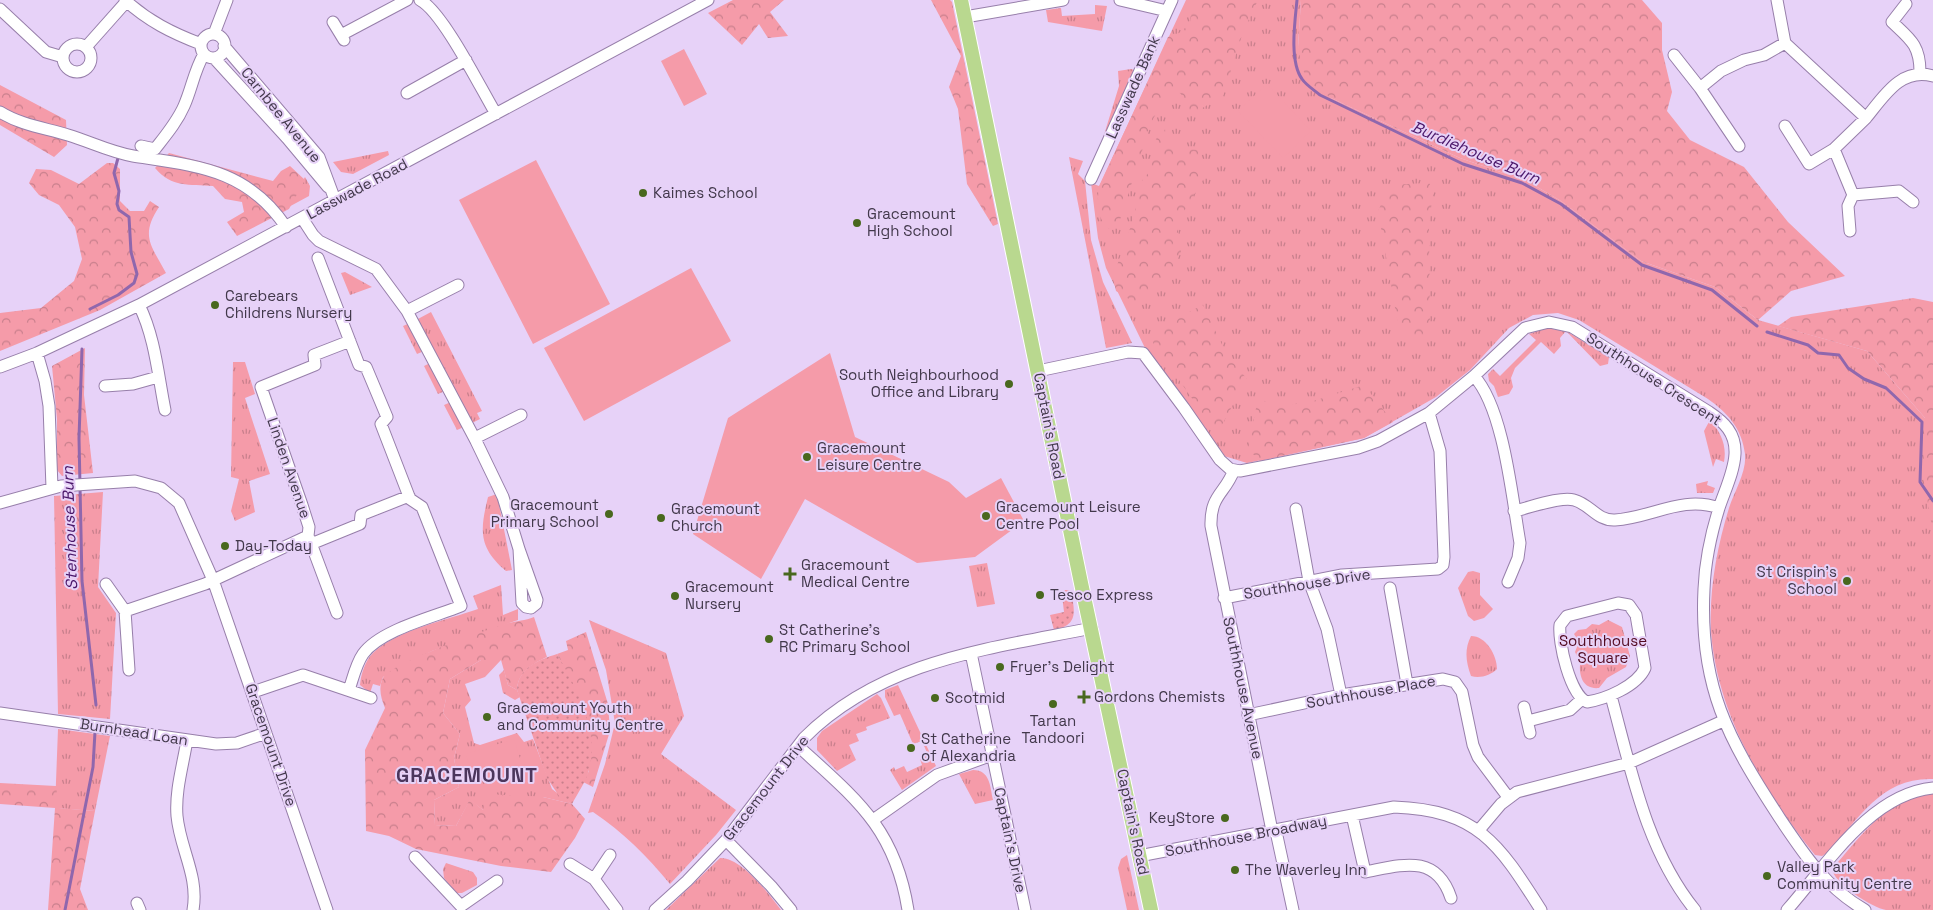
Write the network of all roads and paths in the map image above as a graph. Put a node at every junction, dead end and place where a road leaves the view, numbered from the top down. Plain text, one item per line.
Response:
1 (227, 0) edge
2 (407, 0) edge
3 (420, 0) edge
4 (708, 0) edge
5 (961, 0) edge
6 (1063, 0) edge
7 (1120, 0) edge
8 (1172, 0) edge
9 (1777, 0) edge
10 (126, 1) edge
11 (1906, 4) dead end
12 (0, 9) edge
13 (1167, 11) junction
14 (965, 16) junction
15 (333, 22) dead end
16 (214, 34) junction
17 (1785, 43) junction
18 (86, 46) junction
19 (224, 46) junction
20 (207, 52) junction
21 (1674, 54) dead end
22 (63, 57) junction
23 (466, 60) junction
24 (1920, 72) junction
25 (1933, 76) edge
26 (1700, 88) junction
27 (407, 93) dead end
28 (0, 112) edge
29 (496, 114) junction
30 (1866, 118) junction
31 (1785, 126) dead end
32 (140, 146) dead end
33 (1740, 146) dead end
34 (1834, 149) junction
35 (1090, 174) dead end
36 (329, 189) junction
37 (1853, 195) junction
38 (335, 200) junction
39 (1913, 202) dead end
40 (302, 218) junction
41 (286, 227) junction
42 (1850, 231) dead end
43 (318, 258) dead end
44 (458, 285) dead end
45 (139, 305) junction
46 (407, 311) junction
47 (350, 341) junction
48 (37, 353) junction
49 (0, 367) edge
50 (1038, 371) junction
51 (1474, 376) junction
52 (158, 377) junction
53 (104, 386) dead end
54 (165, 410) dead end
55 (1429, 413) junction
56 (522, 414) dead end
57 (475, 438) junction
58 (1234, 470) junction
59 (52, 488) junction
60 (409, 496) junction
61 (0, 503) edge
62 (1296, 508) dead end
63 (1719, 508) junction
64 (1514, 511) junction
65 (310, 540) junction
66 (519, 549) dead end
67 (213, 580) junction
68 (1309, 581) junction
69 (1508, 582) dead end
70 (106, 584) dead end
71 (1390, 588) dead end
72 (1224, 598) junction
73 (125, 611) junction
74 (337, 613) dead end
75 (1092, 628) junction
76 (971, 653) junction
77 (129, 670) dead end
78 (1407, 684) junction
79 (349, 690) junction
80 (253, 692) junction
81 (1341, 696) junction
82 (1611, 696) junction
83 (372, 698) dead end
84 (1582, 700) junction
85 (1524, 707) dead end
86 (0, 713) edge
87 (1248, 715) junction
88 (1528, 721) junction
89 (1723, 721) junction
90 (266, 732) junction
91 (1530, 732) dead end
92 (187, 740) junction
93 (798, 746) junction
94 (992, 755) junction
95 (1629, 763) junction
96 (1933, 788) edge
97 (1508, 797) junction
98 (1352, 816) junction
99 (873, 820) junction
100 (1479, 830) junction
101 (1274, 831) junction
102 (726, 840) junction
103 (610, 855) dead end
104 (1139, 856) junction
105 (415, 857) dead end
106 (570, 864) dead end
107 (1819, 874) junction
108 (594, 879) junction
109 (498, 881) dead end
110 (1451, 898) dead end
111 (461, 908) edge
112 (193, 910) edge
113 (327, 910) edge
114 (617, 910) edge
115 (655, 910) edge
116 (791, 910) edge
117 (908, 910) edge
118 (1025, 910) edge
119 (1151, 910) edge
120 (1293, 910) edge
121 (1541, 910) edge
122 (1695, 910) edge
123 (1787, 910) edge
124 (1865, 910) edge

1 - 16 street
2 - 15 street
3 - 23 street
4 - 29 street, Lasswade Road
5 - 14 main road, Captain's Road
6 - 14 street
7 - 13 street
8 - 13 street, Lasswade Bank
9 - 17 street
10 - 18 street, Carnbee Avenue
10 - 20 street, Carnbee Avenue
11 - 24 street
12 - 22 street
13 - 35 street, Lasswade Bank
14 - 50 main road, Captain's Road
16 - 19 street, Carnbee Avenue
16 - 20 street
17 - 26 street
17 - 30 street
18 - 22 street
18 - 22 street
19 - 20 street
19 - 36 street, Carnbee Avenue
20 - 32 street
20 - 36 street, Carnbee Avenue
21 - 26 street
23 - 27 street
23 - 29 street
24 - 25 street
24 - 30 street
26 - 33 street
28 - 41 street
29 - 38 street, Lasswade Road
30 - 34 street
31 - 34 street
34 - 37 street
36 - 38 street, Carnbee Avenue
37 - 39 street
37 - 42 street
38 - 40 street, Lasswade Road
40 - 41 street, Lasswade Road
40 - 46 street
41 - 45 street, Lasswade Road
43 - 47 street
44 - 46 street
45 - 48 street, Lasswade Road
45 - 52 street
46 - 57 street
47 - 60 street
47 - 65 street, Linden Avenue
48 - 49 street, Lasswade Road
48 - 59 street
50 - 58 street
50 - 75 main road, Captain's Road
51 - 55 street, Southhouse Crescent
51 - 63 street, Southhouse Crescent
51 - 64 street
52 - 53 street
52 - 54 street
55 - 58 street, Southhouse Crescent
55 - 68 street, Southhouse Drive
56 - 57 street
57 - 66 street
58 - 72 street, Southhouse Avenue
59 - 61 street, Gracemount Drive
59 - 67 street, Gracemount Drive
60 - 65 street
60 - 79 street
62 - 68 street
63 - 64 street
63 - 89 street, Southhouse Crescent
64 - 69 street
65 - 67 street, Linden Avenue
65 - 74 street
67 - 73 street
67 - 80 street, Gracemount Drive
68 - 72 street, Southhouse Drive
68 - 81 street
70 - 73 street
71 - 78 street
72 - 87 street, Southhouse Avenue
73 - 77 street
75 - 76 street, Gracemount Drive
75 - 104 main road, Captain's Road
76 - 93 street, Gracemount Drive
76 - 94 street, Captain's Drive
78 - 81 street, Southhouse Place
78 - 97 street, Southhouse Place
79 - 80 street
79 - 83 street
80 - 90 street, Gracemount Drive
81 - 87 street, Southhouse Place
82 - 84 street
82 - 84 street
82 - 95 street
84 - 88 street
85 - 88 street
86 - 92 street, Burnhead Loan
87 - 101 street, Southhouse Avenue
88 - 91 street
89 - 95 street
89 - 107 street, Southhouse Crescent
90 - 92 street, Burnhead Loan
90 - 113 street, Gracemount Drive
92 - 112 street
93 - 99 street
93 - 102 street, Gracemount Drive
94 - 99 street
94 - 118 street, Captain's Drive
95 - 97 street
95 - 122 street
96 - 107 street
97 - 100 street
98 - 100 street, Southhouse Broadway
98 - 101 street, Southhouse Broadway
98 - 110 street
99 - 117 street
100 - 121 street, Southhouse Broadway
101 - 104 street, Southhouse Broadway
101 - 120 street, Southhouse Avenue
102 - 115 street, Gracemount Drive
102 - 116 street
103 - 108 street
104 - 119 main road, Captain's Road
105 - 111 street
106 - 108 street
107 - 123 street
107 - 124 street, Southhouse Crescent
108 - 114 street
109 - 111 street

